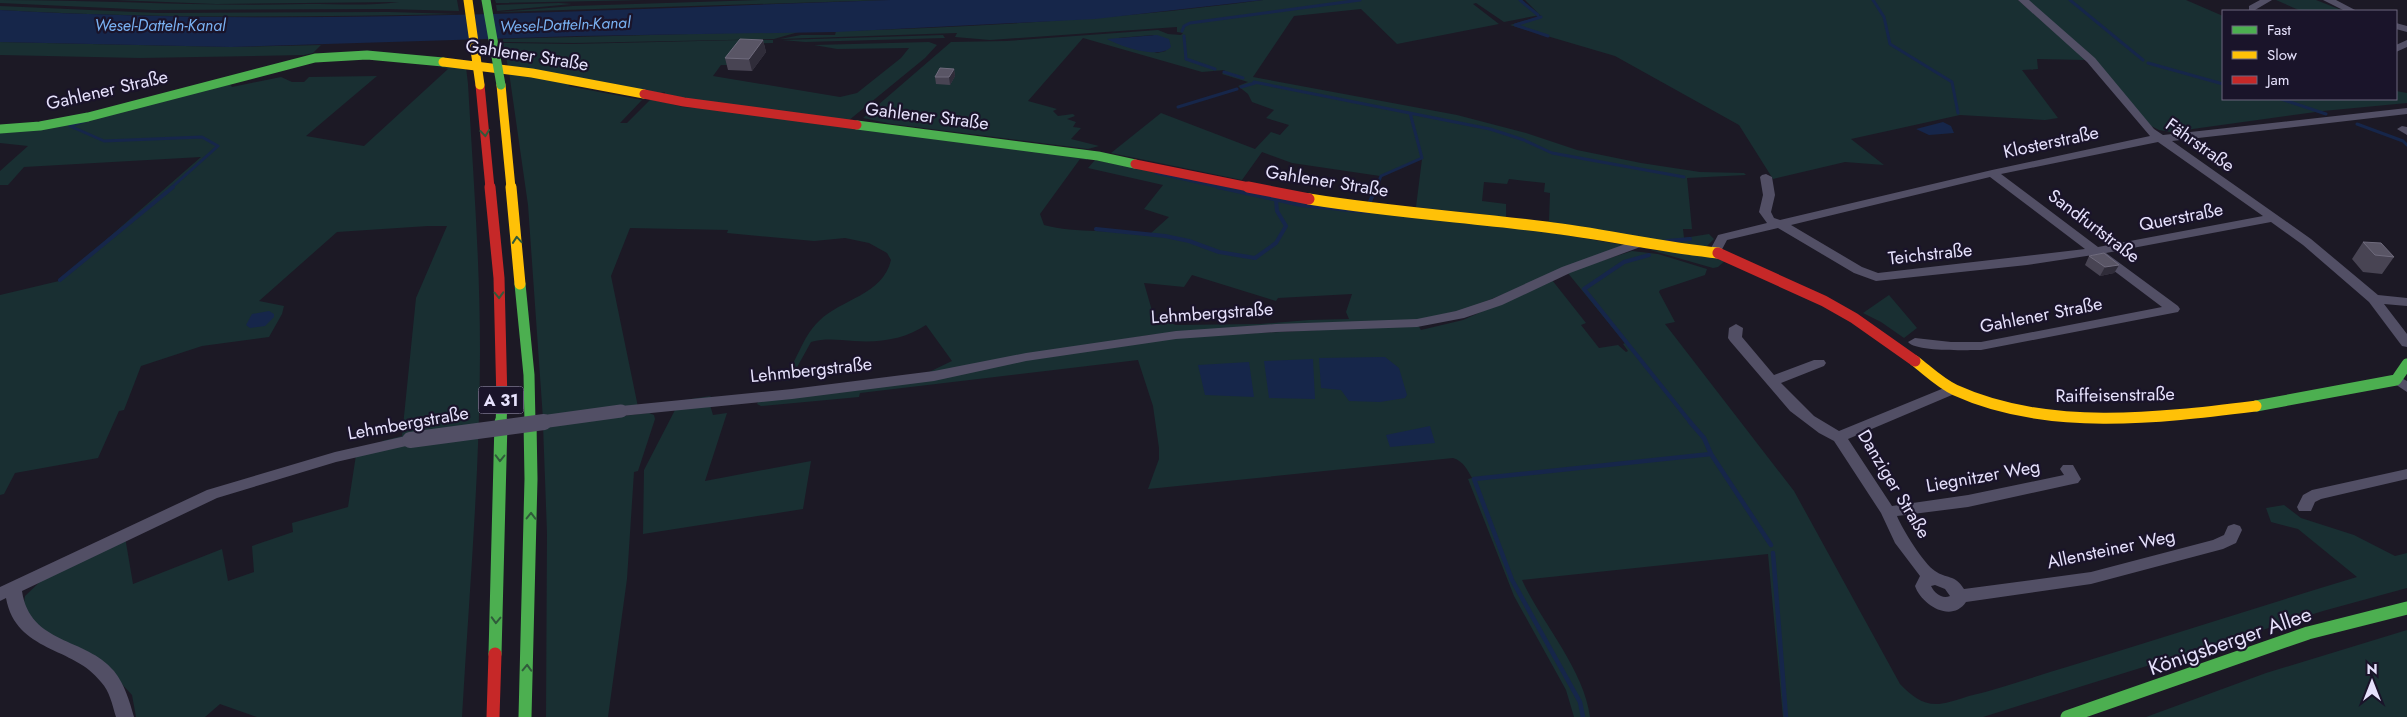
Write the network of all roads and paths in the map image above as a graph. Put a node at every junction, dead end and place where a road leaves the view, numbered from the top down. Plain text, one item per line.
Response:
1 (468, 0) edge
2 (486, 0) edge
3 (2023, 0) edge
4 (2266, 0) edge
5 (2328, 0) edge
6 (2252, 8) dead end
7 (2350, 10) edge
8 (2407, 111) edge
9 (0, 129) edge
10 (2162, 138) junction
11 (1992, 172) junction
12 (1766, 177) dead end
13 (2272, 218) junction
14 (1781, 224) junction
15 (1639, 243) junction
16 (2097, 251) junction
17 (1715, 252) junction
18 (2374, 299) junction
19 (2407, 302) edge
20 (2173, 309) joint
21 (1840, 310) joint
22 (1736, 328) dead end
23 (1915, 342) dead end
24 (2407, 343) edge
25 (1820, 363) dead end
26 (2407, 364) edge
27 (1773, 381) junction
28 (2401, 384) edge
29 (1954, 389) junction
30 (1840, 436) junction
31 (2068, 469) dead end
32 (2407, 474) edge
33 (2306, 507) dead end
34 (1888, 512) junction
35 (2234, 530) dead end
36 (530, 565) junction
37 (6, 591) edge
38 (1959, 596) joint
39 (2407, 608) edge
40 (539, 637) dead end
41 (125, 717) edge
42 (493, 717) edge
43 (525, 717) edge
44 (2067, 717) edge

1 -> 42 main road, A 31, bridge
36 -> 2 main road, A 31, bridge
3 - 10 street, Fährstraße
4 - 6 street
5 - 7 street
8 - 10 street, Klosterstraße
9 - 15 main road, Gahlener Straße
10 - 11 street, Klosterstraße
10 - 13 street, Fährstraße
11 - 14 street, Klosterstraße
11 - 16 street, Sandfurtstraße
12 - 14 street, Teichstraße
13 - 16 street, Querstraße
13 - 18 street, Fährstraße
14 - 16 street, Teichstraße
14 - 17 street, Klosterstraße
15 - 17 main road, Gahlener Straße
15 - 37 street, Lehmbergstraße, bridge
16 - 20 street, Sandfurtstraße
17 - 21 main road, Gahlener Straße
18 - 19 street
18 - 24 street
20 - 23 street, Gahlener Straße
21 - 29 main road, Raiffeisenstraße
22 - 27 street
25 - 27 street
26 - 28 main road, Raiffeisenstraße
27 - 30 street
28 - 29 main road, Raiffeisenstraße
29 - 30 street, Danziger Straße
30 - 34 street, Danziger Straße
31 - 34 street, Liegnitzer Weg
32 - 33 street
34 - 38 street, Danziger Straße
35 - 38 street, Allensteiner Weg
36 - 40 main road
43 -> 36 main road, A 31
37 - 41 street
39 - 44 main road, Königsberger Allee

